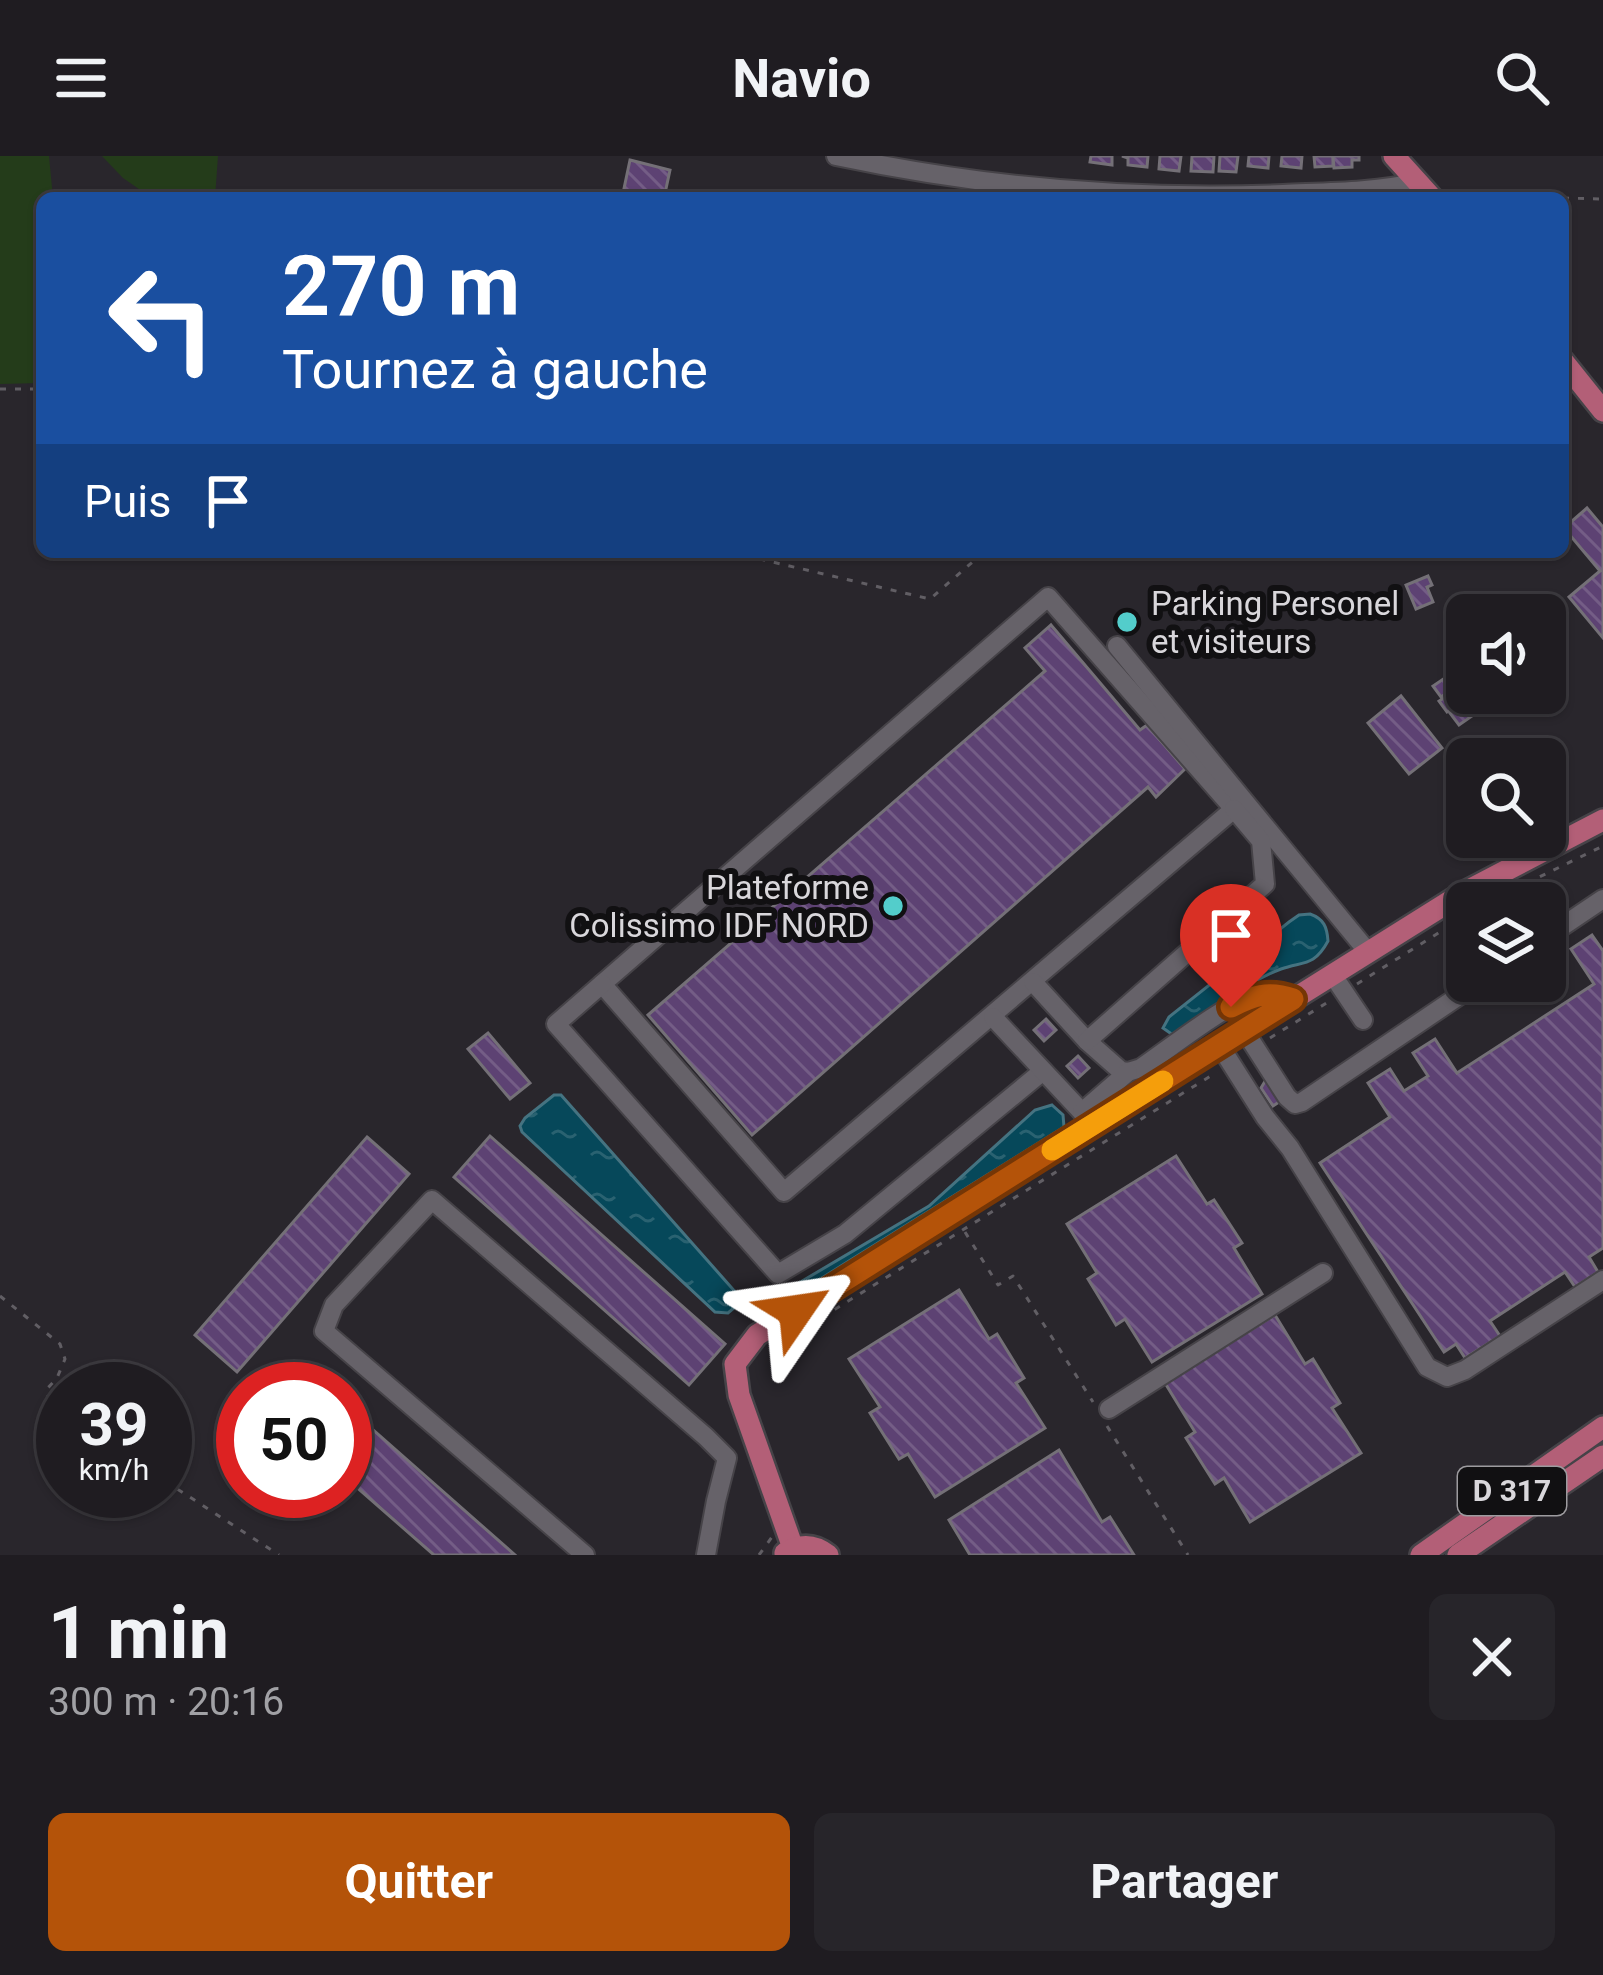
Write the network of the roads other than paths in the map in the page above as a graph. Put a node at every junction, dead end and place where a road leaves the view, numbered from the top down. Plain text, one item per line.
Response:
1 (836, 156) edge
2 (1394, 156) edge
3 (1426, 190) edge
4 (1130, 192) edge
5 (1302, 192) edge
6 (1569, 368) edge
7 (1603, 411) edge
8 (1118, 646) dead end
9 (1234, 809) junction
10 (1603, 820) edge
11 (1603, 899) edge
12 (1566, 924) edge
13 (1368, 952) junction
14 (1033, 982) junction
15 (1338, 983) junction
16 (602, 984) junction
17 (1293, 999) junction
18 (1450, 1002) edge
19 (993, 1017) junction
20 (1363, 1020) dead end
21 (1250, 1039) junction
22 (1087, 1041) junction
23 (1225, 1054) junction
24 (1043, 1071) junction
25 (1128, 1072) junction
26 (1088, 1118) junction
27 (1323, 1273) dead end
28 (1603, 1280) edge
29 (1109, 1409) dead end
30 (1603, 1427) edge
31 (1603, 1456) edge
32 (783, 1546) edge
33 (585, 1555) edge
34 (706, 1555) edge
35 (828, 1555) edge
36 (1421, 1555) edge
37 (1458, 1555) edge

1 - 4 street
2 - 3 main road
3 - 5 street
6 - 7 main road
8 - 13 street
9 - 14 street
9 - 16 street
9 - 22 street
10 - 13 main road
11 - 12 street
13 - 15 main road
14 - 19 street
14 - 22 street
15 - 17 main road
15 - 20 street
16 - 19 street
16 - 24 street
17 - 21 main road
17 - 25 street
18 - 21 street
19 - 24 street
21 - 23 main road
22 - 25 street
23 - 26 main road
23 - 28 street
24 - 26 street
25 - 26 street
26 - 32 main road
27 - 29 street
30 - 36 main road, D 317
31 - 37 main road, D 317
32 - 35 main road
33 - 34 street

